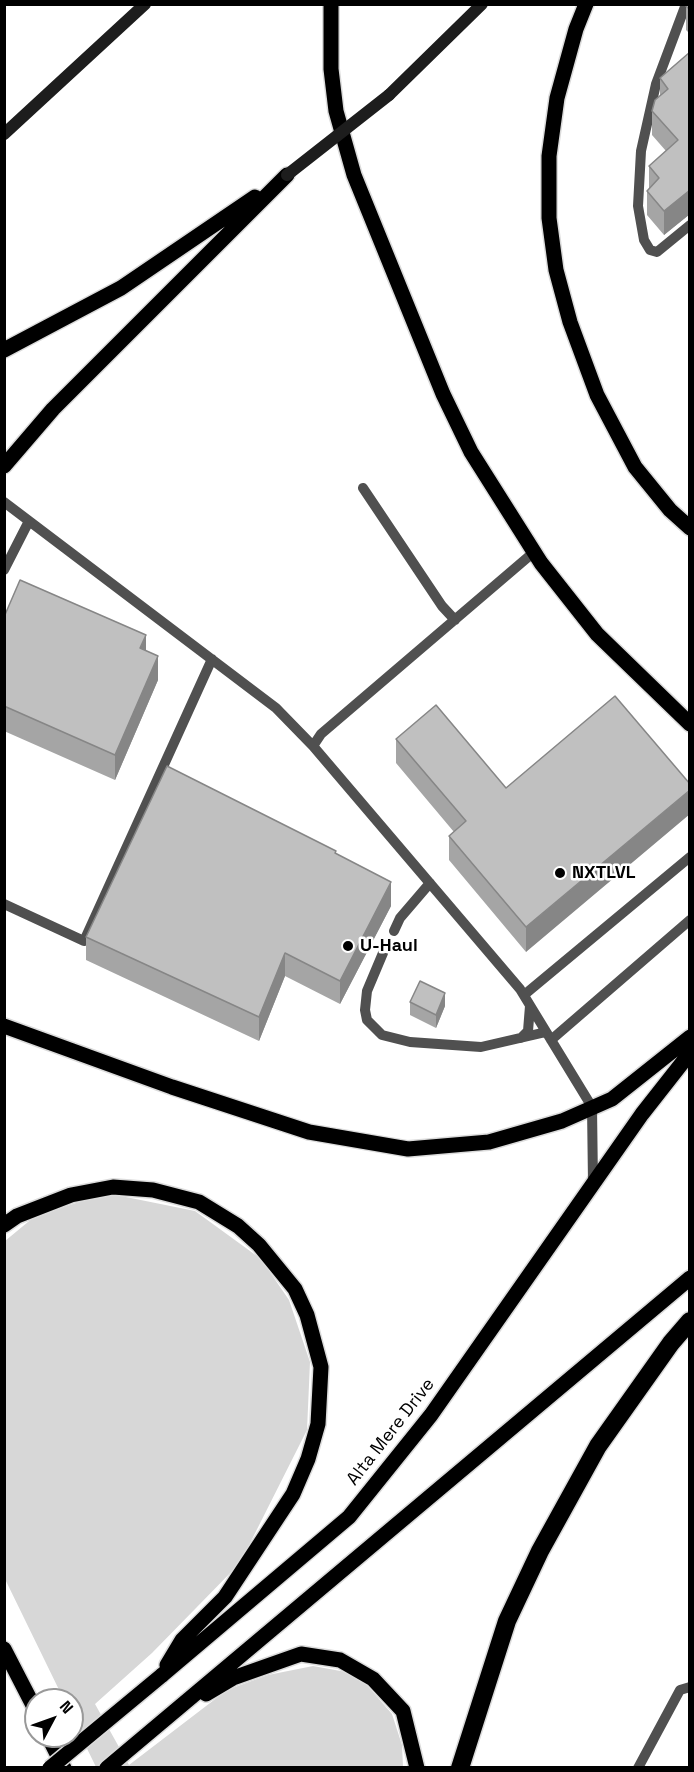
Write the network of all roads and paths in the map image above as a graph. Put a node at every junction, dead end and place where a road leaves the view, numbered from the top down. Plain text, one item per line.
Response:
1 (145, 4) edge
2 (331, 4) edge
3 (482, 4) edge
4 (586, 4) edge
5 (686, 4) edge
6 (4, 134) edge
7 (287, 175) junction
8 (690, 225) edge
9 (4, 350) edge
10 (4, 466) edge
11 (363, 488) dead end
12 (4, 502) edge
13 (29, 521) junction
14 (690, 528) edge
15 (534, 552) junction
16 (4, 570) edge
17 (455, 620) junction
18 (212, 659) junction
19 (690, 724) edge
20 (312, 746) junction
21 (690, 857) edge
22 (430, 883) junction
23 (4, 904) edge
24 (690, 920) edge
25 (394, 931) dead end
26 (383, 953) dead end
27 (524, 995) junction
28 (530, 1006) junction
29 (4, 1026) edge
30 (548, 1036) junction
31 (690, 1037) edge
32 (520, 1038) junction
33 (690, 1053) edge
34 (592, 1107) junction
35 (593, 1185) junction
36 (4, 1225) edge
37 (690, 1278) edge
38 (690, 1321) edge
39 (4, 1649) edge
40 (161, 1676) junction
41 (24, 1688) edge
42 (690, 1688) edge
43 (165, 1719) junction
44 (54, 1748) edge
45 (50, 1767) edge
46 (64, 1767) edge
47 (107, 1767) edge
48 (417, 1767) edge
49 (460, 1767) edge
50 (638, 1767) edge

1 - 6 main road
2 - 15 main road
3 - 7 main road, bridge
4 - 14 main road
5 - 8 lane
7 - 9 main road
7 - 10 main road
11 - 17 lane
12 - 13 lane
13 - 16 lane
13 - 18 lane
15 - 17 lane
15 - 19 main road
17 - 20 lane
18 - 20 lane
18 - 23 lane
20 - 22 lane
21 - 27 lane
22 - 25 lane
22 - 27 lane
24 - 30 lane
26 - 32 lane
27 - 28 lane
28 - 30 lane
28 - 32 lane
29 - 34 main road
30 - 32 lane
30 - 34 lane
31 - 34 main road
33 - 35 main road, Alta Mere Drive
34 - 35 lane
35 - 40 main road, Alta Mere Drive
36 - 40 main road
37 - 43 main road
38 - 49 highway
39 - 41 main road
40 - 45 main road, Alta Mere Drive, bridge
42 - 50 lane
43 - 47 main road
43 - 48 main road
44 - 46 main road

